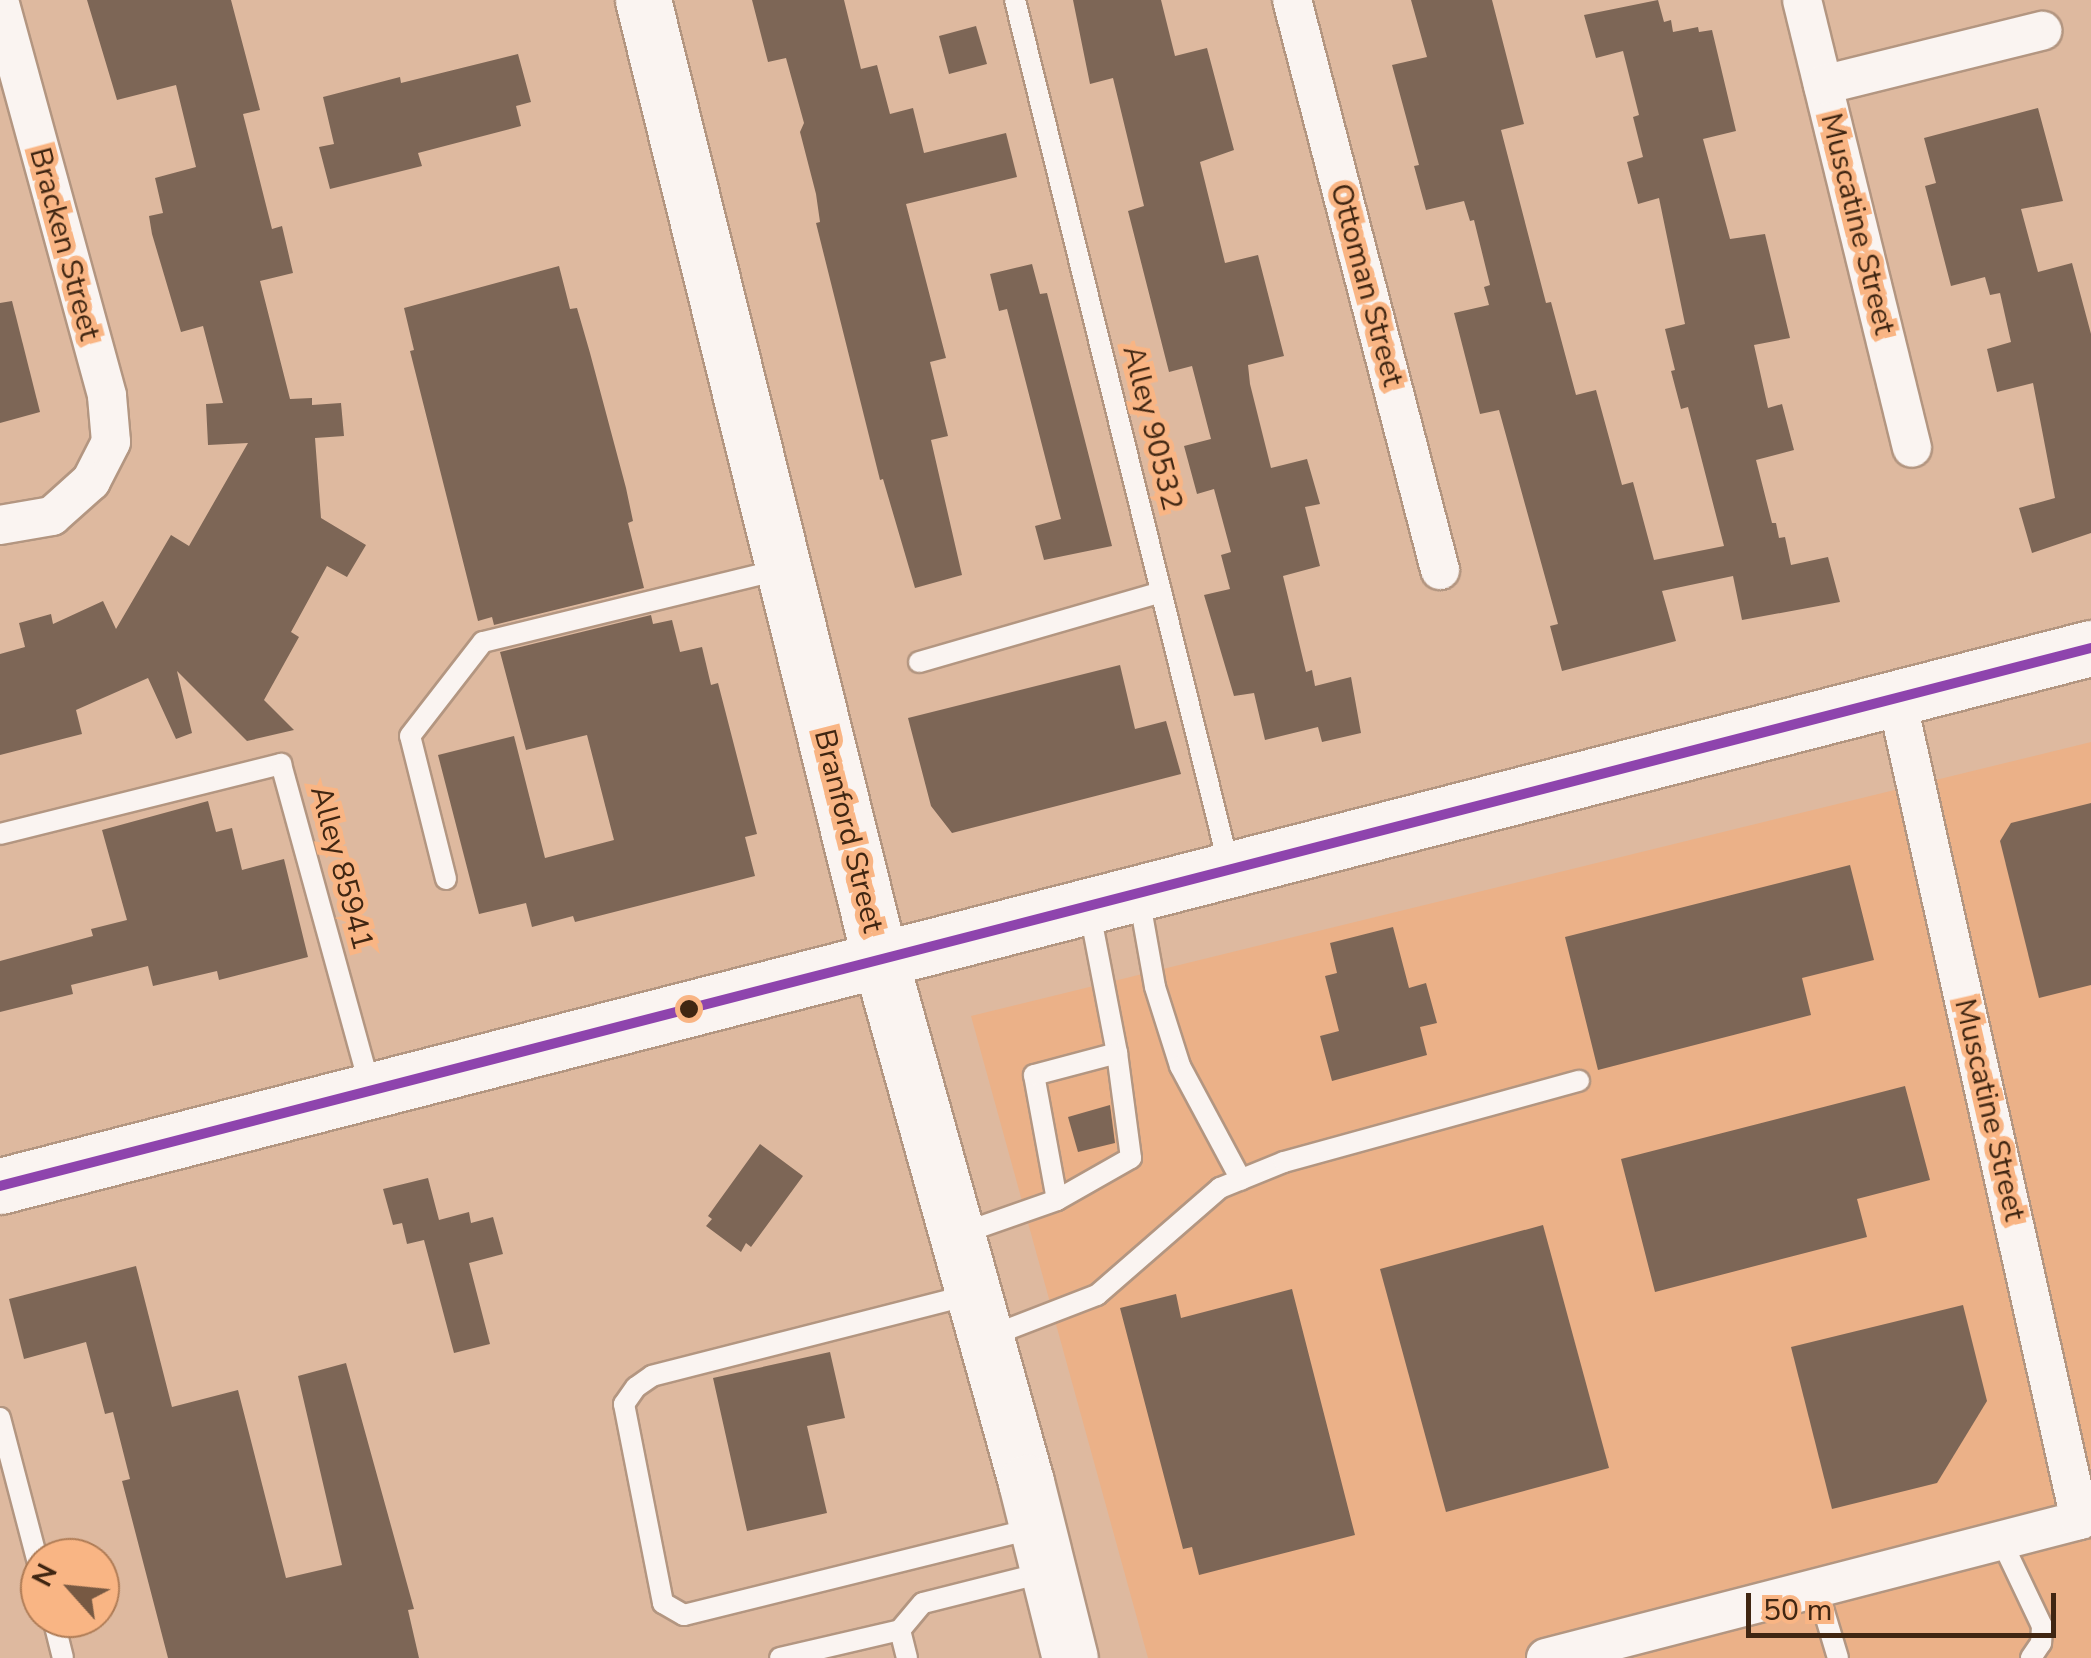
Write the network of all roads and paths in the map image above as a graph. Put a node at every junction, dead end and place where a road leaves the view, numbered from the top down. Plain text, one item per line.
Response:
1 (644, 0) edge
2 (1016, 0) edge
3 (1292, 0) edge
4 (1802, 0) edge
5 (0, 4) edge
6 (2042, 32) dead end
7 (1823, 85) junction
8 (1912, 448) dead end
9 (0, 525) edge
10 (783, 568) junction
11 (1440, 570) dead end
12 (1162, 592) junction
13 (2091, 648) edge
14 (920, 662) dead end
15 (1898, 700) junction
16 (0, 834) edge
17 (1230, 871) junction
18 (446, 878) dead end
19 (1114, 900) junction
20 (880, 959) junction
21 (1118, 1053) junction
22 (1580, 1080) dead end
23 (371, 1092) junction
24 (1241, 1180) junction
25 (0, 1186) edge
26 (1058, 1200) junction
27 (958, 1235) junction
28 (980, 1316) junction
29 (0, 1418) edge
30 (2085, 1522) edge
31 (32, 1538) edge
32 (2001, 1540) junction
33 (1043, 1549) junction
34 (1816, 1588) junction
35 (900, 1630) junction
36 (1566, 1656) edge
37 (780, 1658) edge
38 (907, 1658) edge
39 (1070, 1658) edge
40 (1838, 1658) edge
41 (2031, 1658) edge

1 - 10 main road, Branford Street
2 - 12 lane, Alley 90532
3 - 11 street, Ottoman Street
4 - 7 street, Muscatine Street
5 - 9 street, Bracken Street
6 - 7 street
7 - 8 street, Muscatine Street
10 - 18 lane
10 - 20 main road, Branford Street
12 - 14 lane
12 - 17 lane, Alley 90532
13 - 15 main road
15 - 17 main road
15 - 30 street, Muscatine Street
16 - 23 lane, Alley 85941
17 - 19 main road
19 - 20 main road
19 - 21 lane
19 - 24 lane
20 - 23 main road
20 - 27 main road, Branford Street
21 - 26 lane
21 - 26 lane
22 - 24 lane
23 - 25 main road
24 - 28 lane
26 - 27 lane
27 - 28 main road, Branford Street
28 - 33 main road, Branford Street
28 - 33 lane
29 - 31 lane
30 - 32 street
32 - 34 street
32 - 41 lane
33 - 35 lane
33 - 39 main road, Branford Street
34 - 36 street
34 - 40 lane
35 - 37 lane
35 - 38 lane

